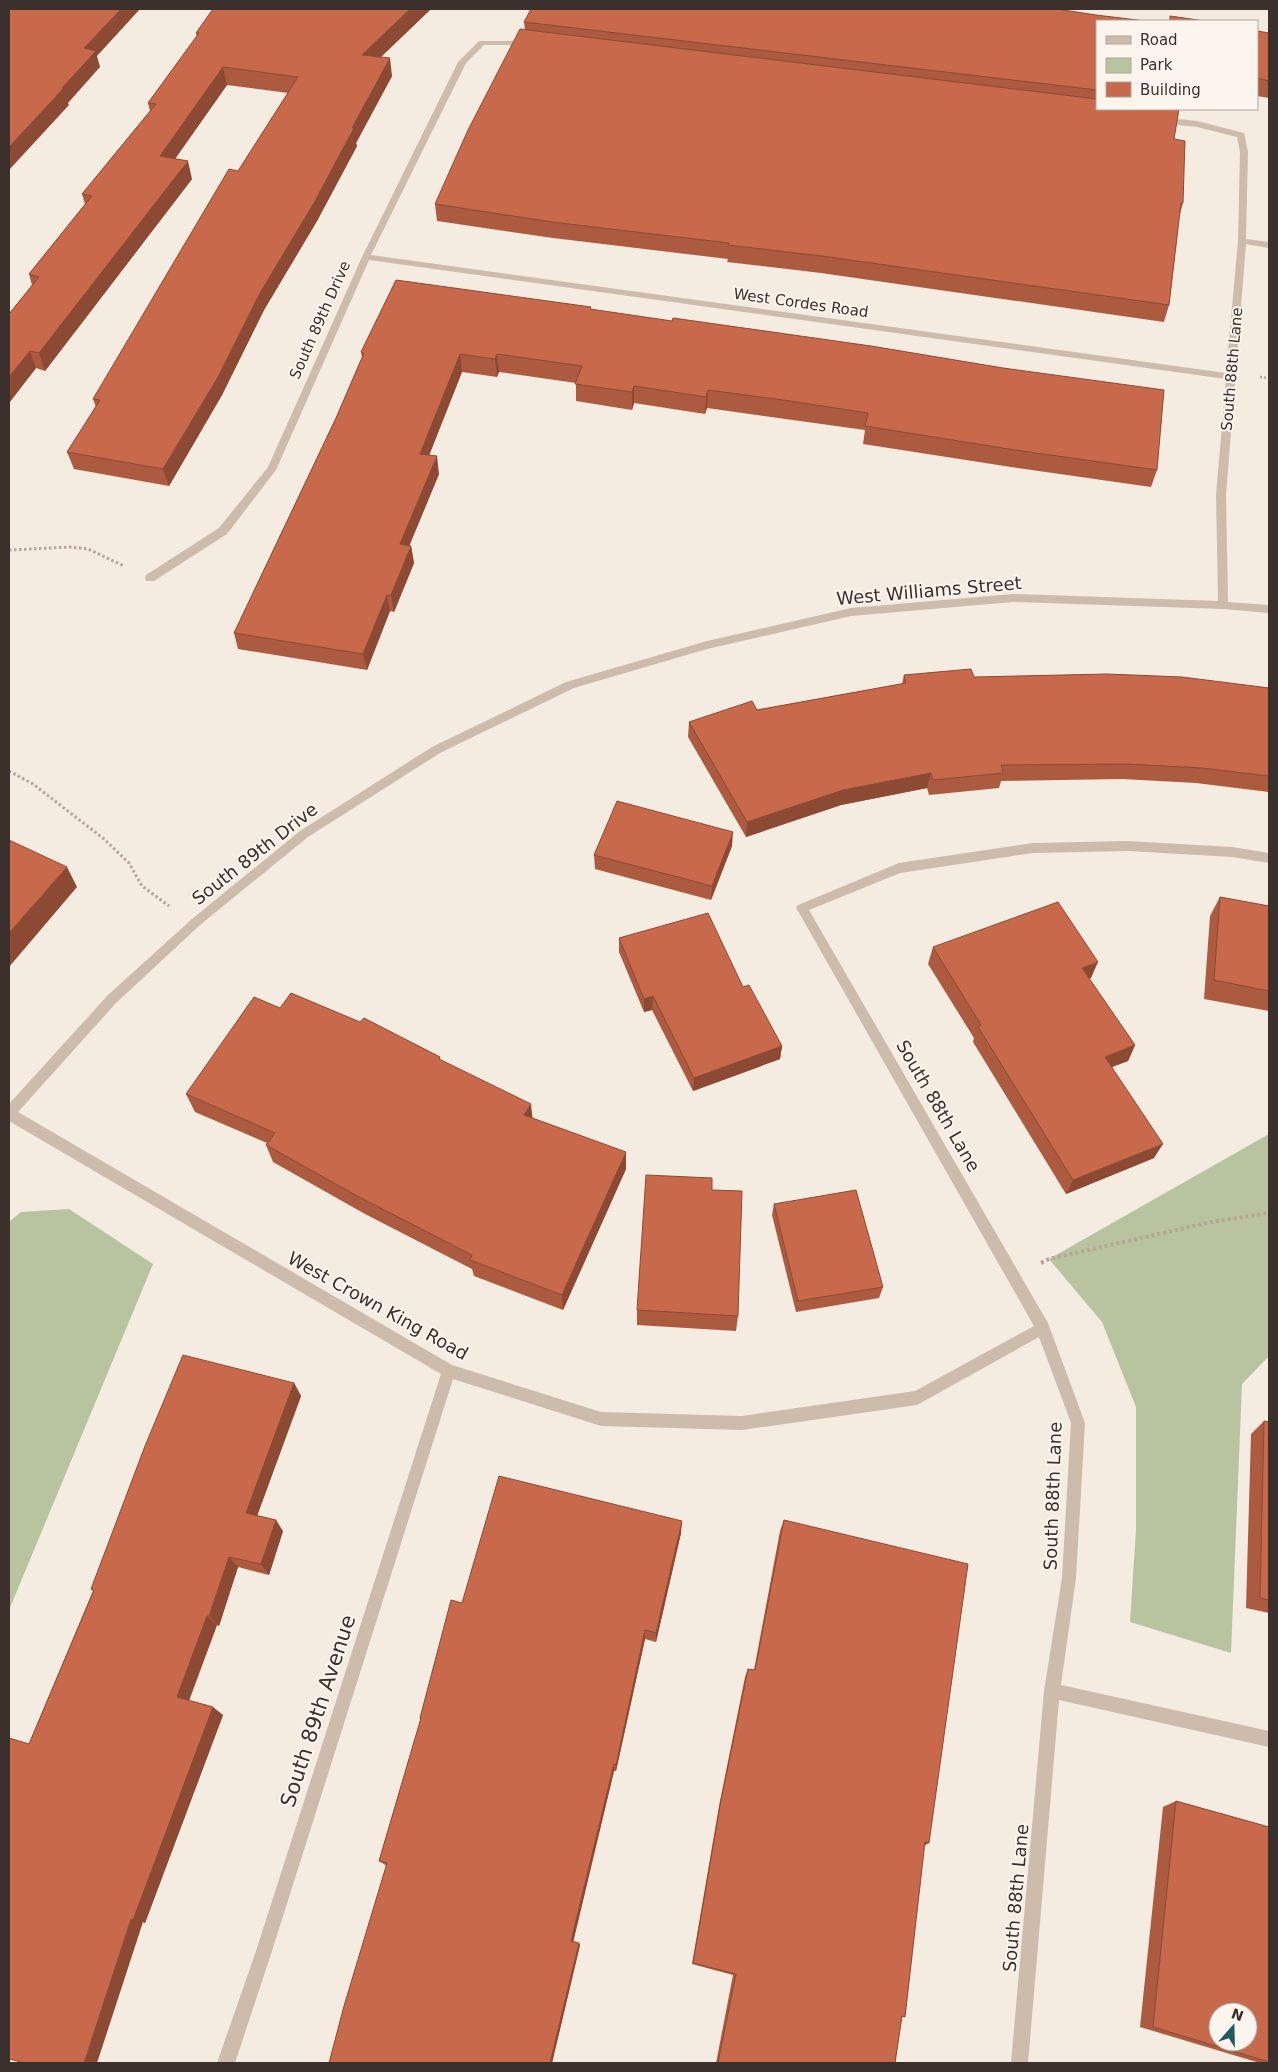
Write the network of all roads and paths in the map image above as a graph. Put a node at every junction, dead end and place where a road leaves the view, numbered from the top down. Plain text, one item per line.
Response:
1 (538, 44) edge
2 (1148, 119) edge
3 (1242, 241) junction
4 (1269, 245) edge
5 (366, 257) junction
6 (1231, 377) junction
7 (9, 550) edge
8 (150, 578) joint
9 (1223, 605) junction
10 (1269, 610) edge
11 (570, 685) joint
12 (9, 771) edge
13 (1269, 858) edge
14 (196, 922) junction
15 (9, 1114) edge
16 (1269, 1213) edge
17 (1013, 1276) junction
18 (1043, 1328) junction
19 (449, 1371) junction
20 (1052, 1691) junction
21 (1269, 1739) edge
22 (226, 2063) edge
23 (1020, 2063) edge

1 - 5 street, South 89th Drive
2 - 3 street, South 88th Lane
3 - 4 street
3 - 6 street, South 88th Lane
5 - 6 street, West Cordes Road
5 - 8 street, South 89th Drive
6 - 9 street, South 88th Lane
7 - 8 path
9 - 10 street, West Williams Street
9 - 11 street, West Williams Street
11 - 14 street, South 89th Drive
12 - 14 path
13 - 17 street, South 88th Lane
14 - 15 street, South 89th Drive
15 - 19 street, West Crown King Road
16 - 17 path
17 - 18 street, South 88th Lane
18 - 19 street, West Crown King Road
18 - 20 street, South 88th Lane
19 - 22 street, South 89th Avenue
20 - 21 street
20 - 23 street, South 88th Lane

